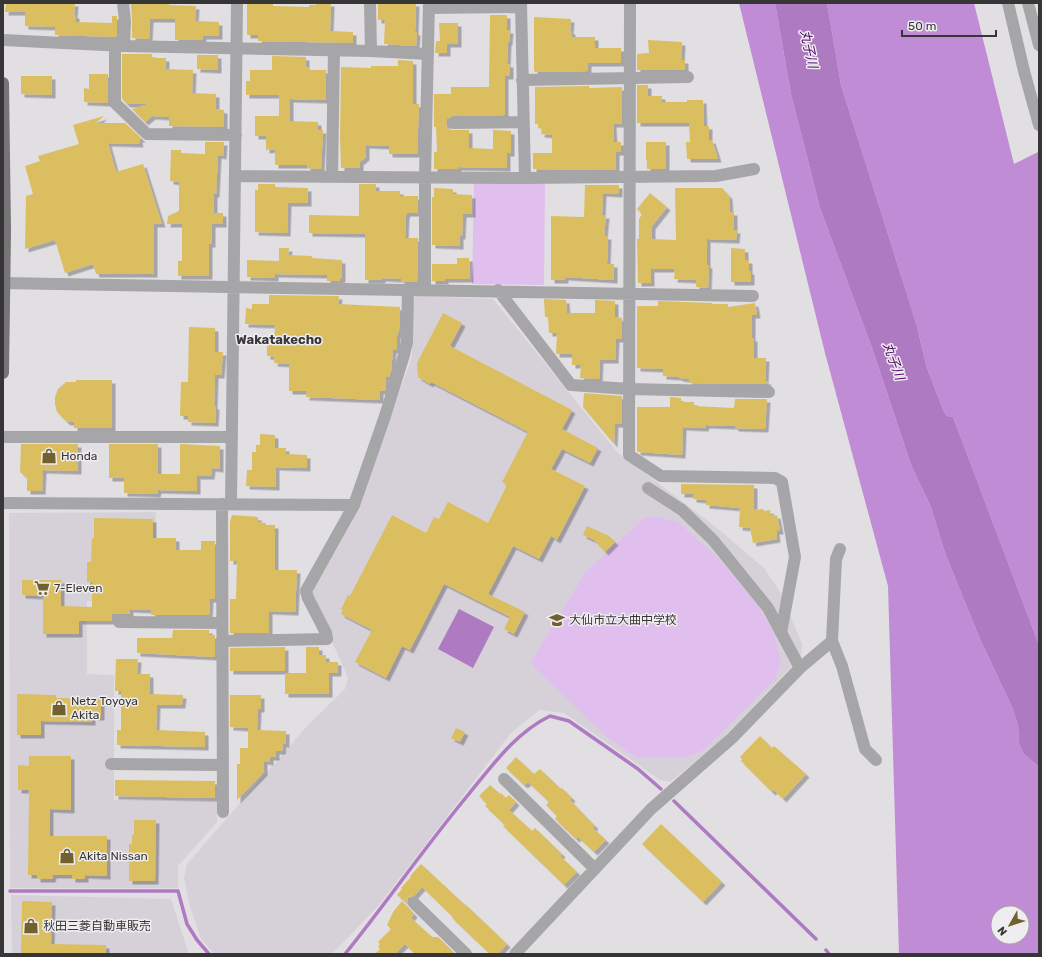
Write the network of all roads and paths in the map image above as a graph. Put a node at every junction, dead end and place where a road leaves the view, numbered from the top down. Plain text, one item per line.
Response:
1 (123, 3) edge
2 (237, 3) edge
3 (370, 3) edge
4 (630, 3) edge
5 (1008, 3) edge
6 (1028, 3) edge
7 (521, 5) edge
8 (429, 6) edge
9 (3, 40) edge
10 (120, 45) junction
11 (1039, 45) edge
12 (237, 48) junction
13 (334, 50) junction
14 (370, 51) junction
15 (428, 54) junction
16 (688, 77) dead end
17 (630, 78) junction
18 (522, 80) junction
19 (3, 83) edge
20 (3, 113) edge
21 (523, 122) junction
22 (453, 123) dead end
23 (1039, 125) edge
24 (236, 135) junction
25 (754, 169) dead end
26 (235, 176) junction
27 (332, 176) junction
28 (425, 177) junction
29 (629, 177) junction
30 (525, 178) junction
31 (4, 231) edge
32 (5, 283) junction
33 (234, 288) junction
34 (408, 289) junction
35 (425, 290) junction
36 (498, 290) junction
37 (629, 293) junction
38 (753, 296) dead end
39 (3, 373) edge
40 (629, 389) junction
41 (769, 392) dead end
42 (3, 437) edge
43 (232, 437) junction
44 (648, 488) dead end
45 (3, 503) edge
46 (227, 504) junction
47 (354, 505) junction
48 (840, 549) dead end
49 (119, 622) dead end
50 (222, 623) junction
51 (781, 633) junction
52 (222, 641) junction
53 (832, 641) junction
54 (800, 668) junction
55 (876, 760) dead end
56 (111, 764) dead end
57 (222, 765) junction
58 (504, 778) dead end
59 (223, 812) dead end
60 (595, 869) junction
61 (414, 903) dead end
62 (466, 954) edge
63 (515, 954) edge

1 - 10 street
2 - 12 street
3 - 14 street
4 - 17 street
5 - 23 street
6 - 11 street
7 - 8 street
7 - 18 street
8 - 15 street
9 - 10 street
10 - 12 street
10 - 24 street
12 - 13 street
12 - 24 street
13 - 14 street
13 - 27 street
14 - 15 street
15 - 28 street
16 - 17 street
17 - 18 street
17 - 29 street
18 - 21 street
19 - 20 main road
20 - 31 main road
21 - 22 street
21 - 30 street
24 - 26 street
25 - 29 street
26 - 27 street
26 - 33 street
27 - 28 street
28 - 30 street
28 - 35 street
29 - 30 street
29 - 37 street
31 - 32 main road
32 - 33 street
32 - 39 main road
33 - 34 street
33 - 43 street
34 - 35 street
34 - 47 street
35 - 36 street
36 - 37 street
36 - 40 street
37 - 38 street
37 - 40 street
40 - 41 street
40 - 51 street
42 - 43 street
43 - 46 street
44 - 51 street
45 - 46 street
46 - 47 street
46 - 50 street
47 - 52 street
48 - 53 street
49 - 50 street
50 - 52 street
51 - 54 street
52 - 57 street
53 - 54 street
53 - 55 street
54 - 60 street
56 - 57 street
57 - 59 street
58 - 60 street
60 - 63 street
61 - 62 street

